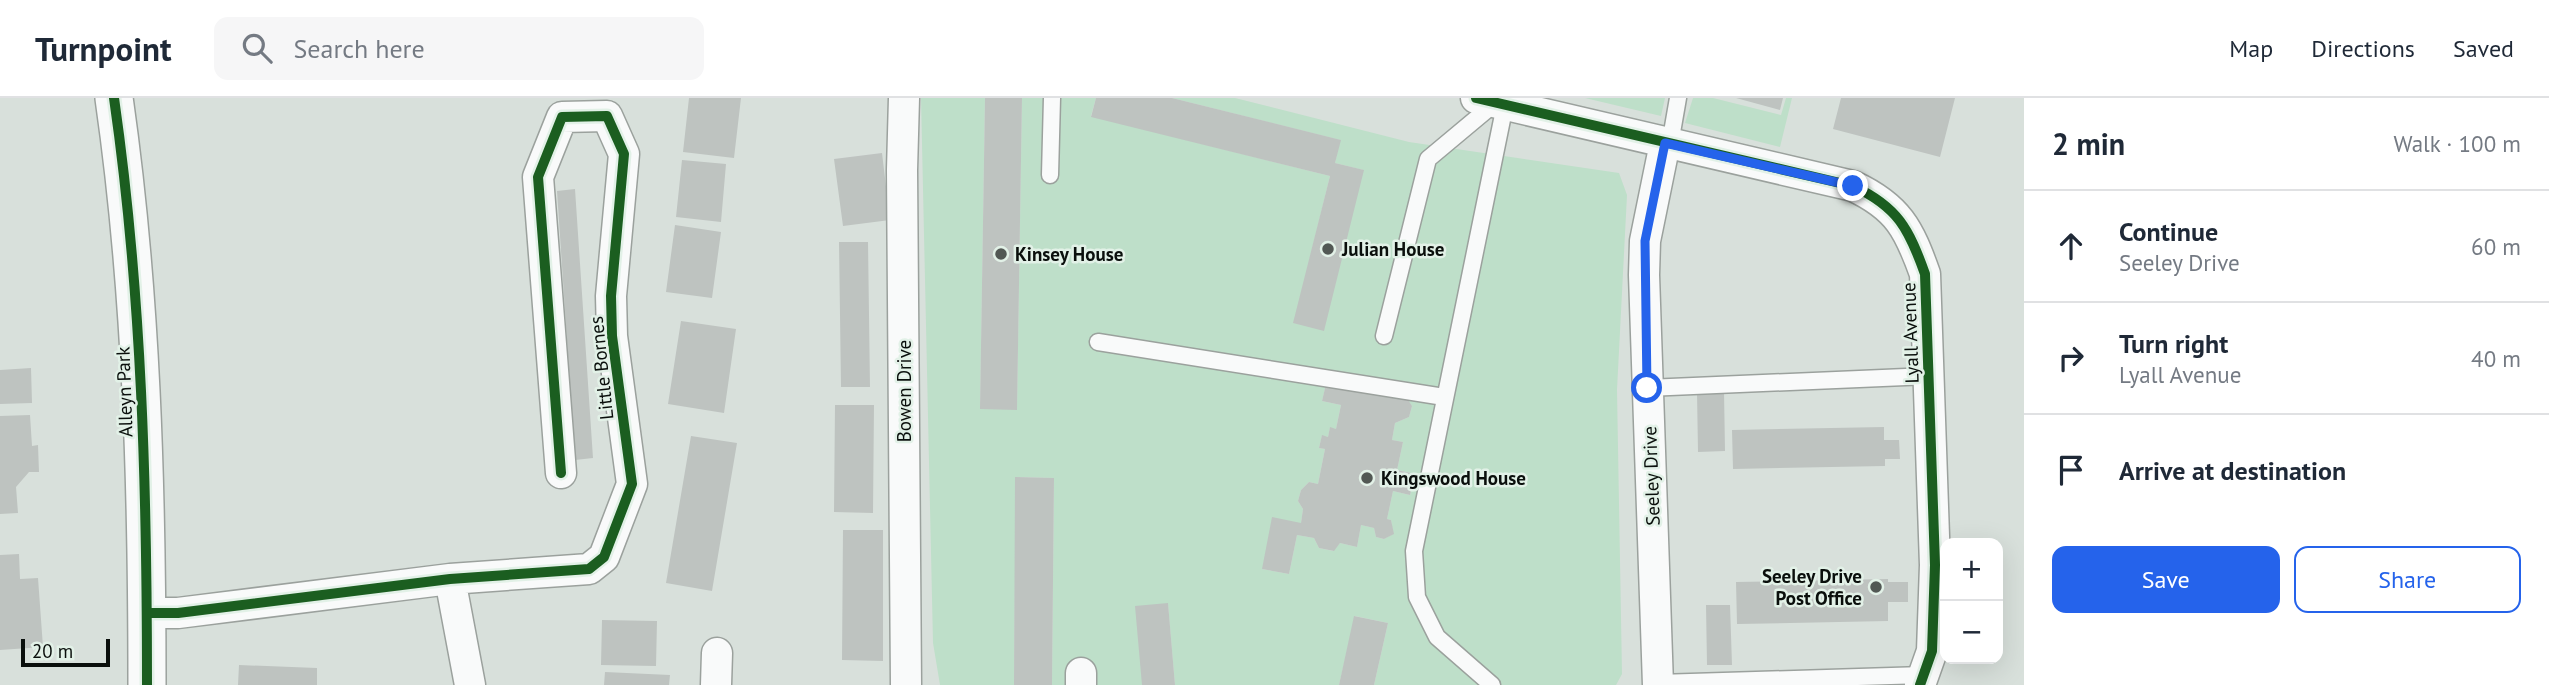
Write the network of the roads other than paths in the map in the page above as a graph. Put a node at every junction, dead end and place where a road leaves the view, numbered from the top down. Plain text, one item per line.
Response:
1 (114, 98) edge
2 (904, 98) edge
3 (1052, 98) edge
4 (1678, 98) edge
5 (1492, 102) edge
6 (1667, 144) junction
7 (1050, 175) dead end
8 (1384, 336) dead end
9 (1098, 342) dead end
10 (1929, 376) junction
11 (1647, 388) junction
12 (1444, 397) junction
13 (561, 473) dead end
14 (450, 579) junction
15 (147, 613) junction
16 (717, 653) dead end
17 (1922, 680) edge
18 (1658, 684) edge
19 (147, 685) edge
20 (470, 685) edge
21 (716, 685) edge
22 (906, 685) edge
23 (1492, 685) edge

1 - 15 street, Alleyn Park
2 - 22 street, Bowen Drive
3 - 7 lane
4 - 6 lane
5 - 6 street, Lyall Avenue
5 - 8 lane
5 - 12 lane
6 - 10 street, Lyall Avenue
6 - 11 street, Seeley Drive
9 - 12 lane
10 - 11 lane
10 - 17 street, Lyall Avenue
11 - 18 street, Seeley Drive
12 - 23 lane
13 - 14 street, Little Bornes
14 - 15 street, Little Bornes
14 - 20 street
15 - 19 street, Alleyn Park
16 - 21 street
17 - 18 lane

